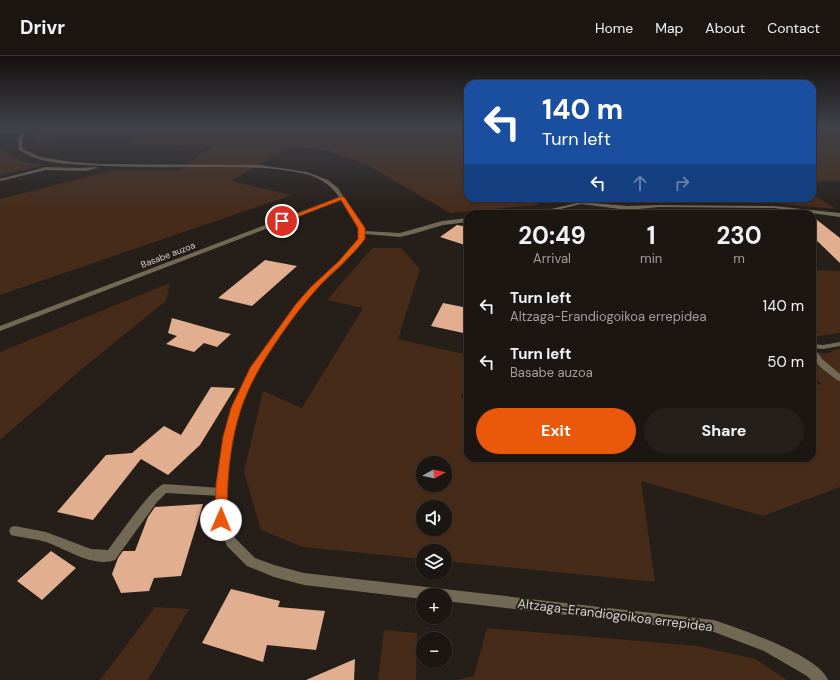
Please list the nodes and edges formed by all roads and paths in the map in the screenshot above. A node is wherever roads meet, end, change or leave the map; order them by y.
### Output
1 (35, 156) edge
2 (103, 165) junction
3 (0, 180) edge
4 (342, 198) junction
5 (550, 210) edge
6 (804, 210) edge
7 (816, 212) edge
8 (840, 215) edge
9 (464, 220) edge
10 (363, 232) junction
11 (0, 329) edge
12 (840, 344) edge
13 (816, 346) edge
14 (816, 356) edge
15 (840, 378) edge
16 (221, 492) junction
17 (15, 531) dead end
18 (416, 592) edge
19 (452, 596) edge
20 (821, 680) edge

1 - 2 street
2 - 3 street
2 - 4 street
4 - 10 street
4 - 11 street, Basabe auzoa
5 - 6 street
7 - 8 street
9 - 10 street
10 - 16 street, Altzaga-Erandiogoikoa errepidea
12 - 13 street
14 - 15 street
16 - 17 street
16 - 18 street, Altzaga-Erandiogoikoa errepidea
19 - 20 street, Altzaga-Erandiogoikoa errepidea

